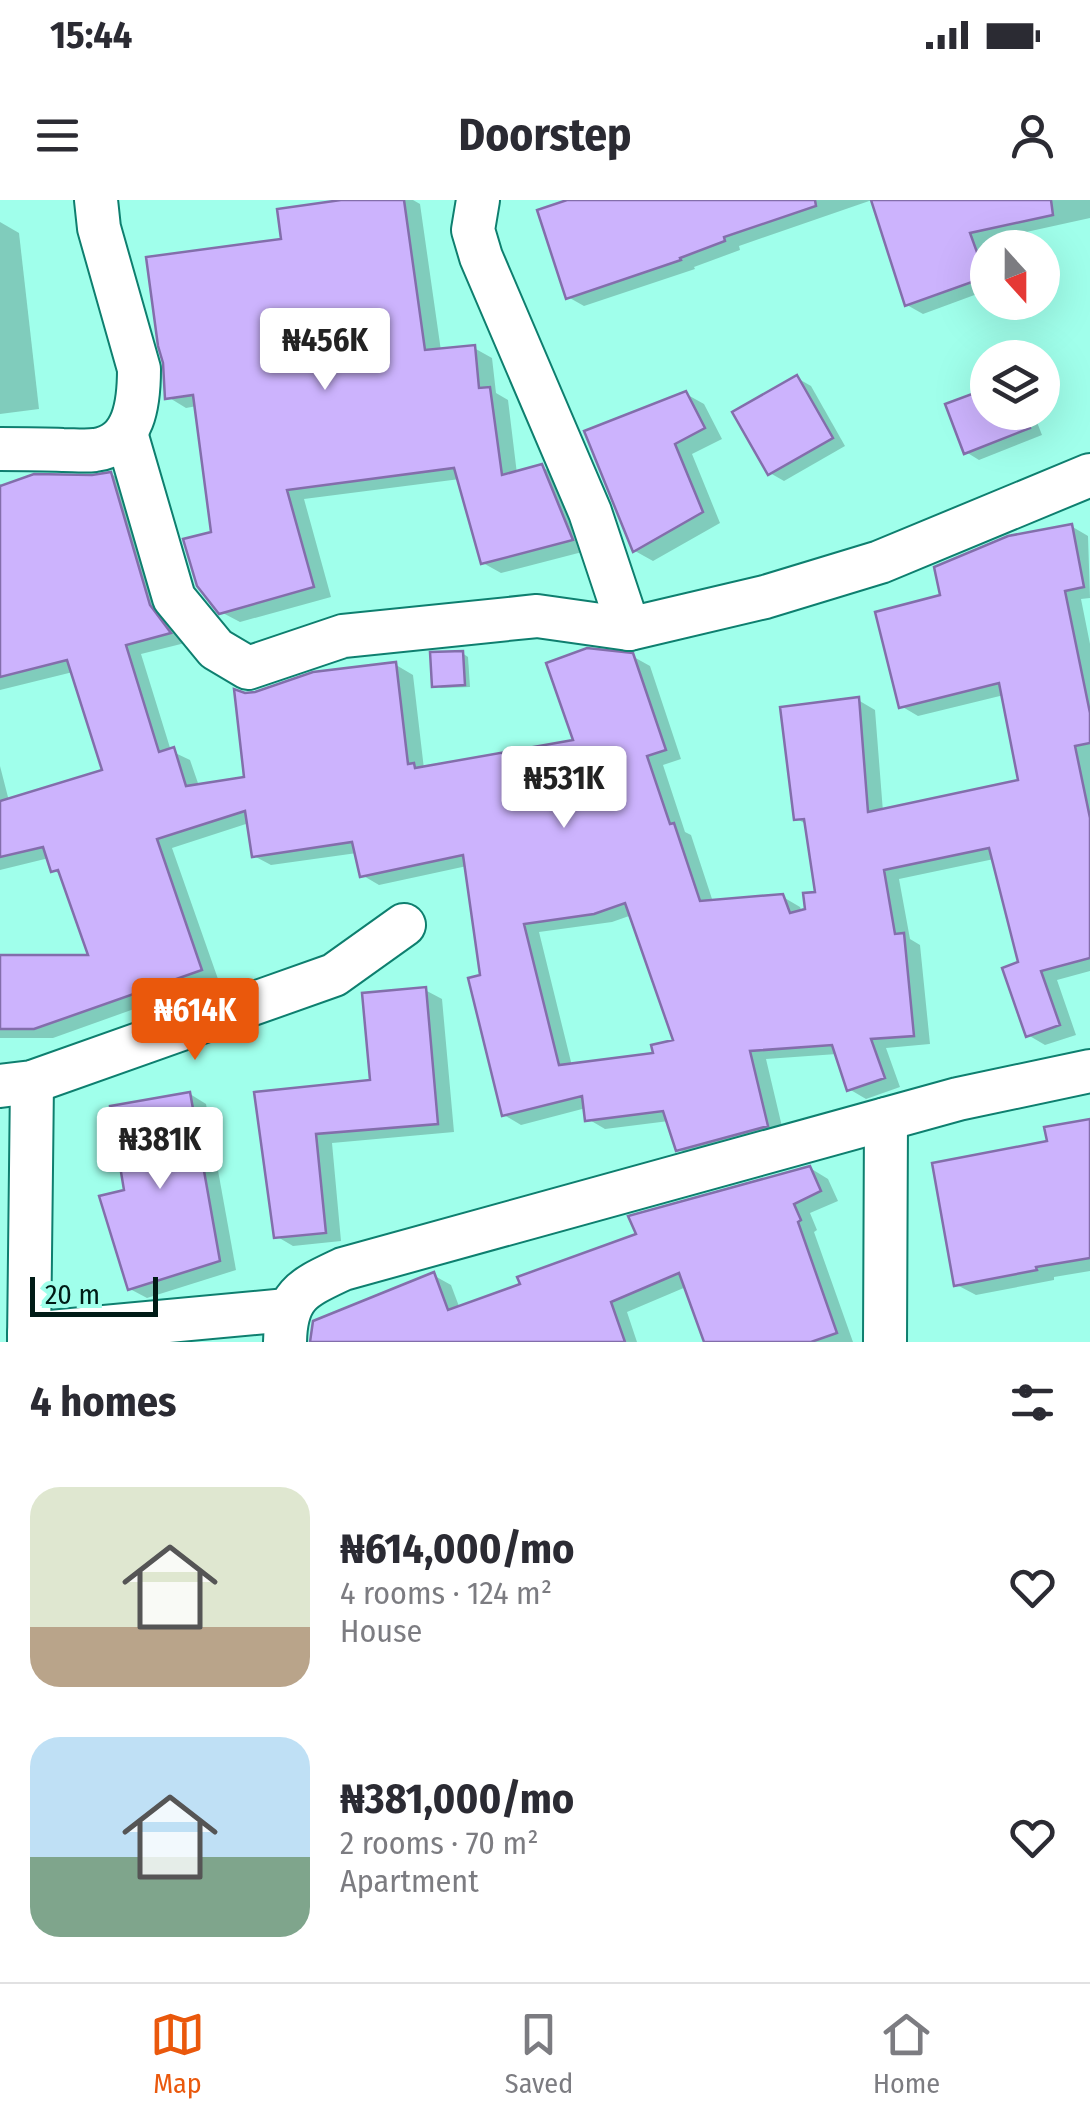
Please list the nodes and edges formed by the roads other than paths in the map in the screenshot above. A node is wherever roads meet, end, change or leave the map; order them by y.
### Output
1 (96, 200) edge
2 (474, 203) edge
3 (126, 433) junction
4 (0, 449) edge
5 (1090, 476) edge
6 (629, 629) junction
7 (404, 925) dead end
8 (1090, 1071) edge
9 (16, 1084) edge
10 (886, 1119) junction
11 (286, 1326) edge
12 (29, 1338) edge
13 (885, 1342) edge

1 - 3 street
2 - 6 street
3 - 4 street
3 - 6 street
5 - 6 street
7 - 9 street
8 - 10 street
9 - 12 street
10 - 11 street
10 - 13 street
11 - 12 street

